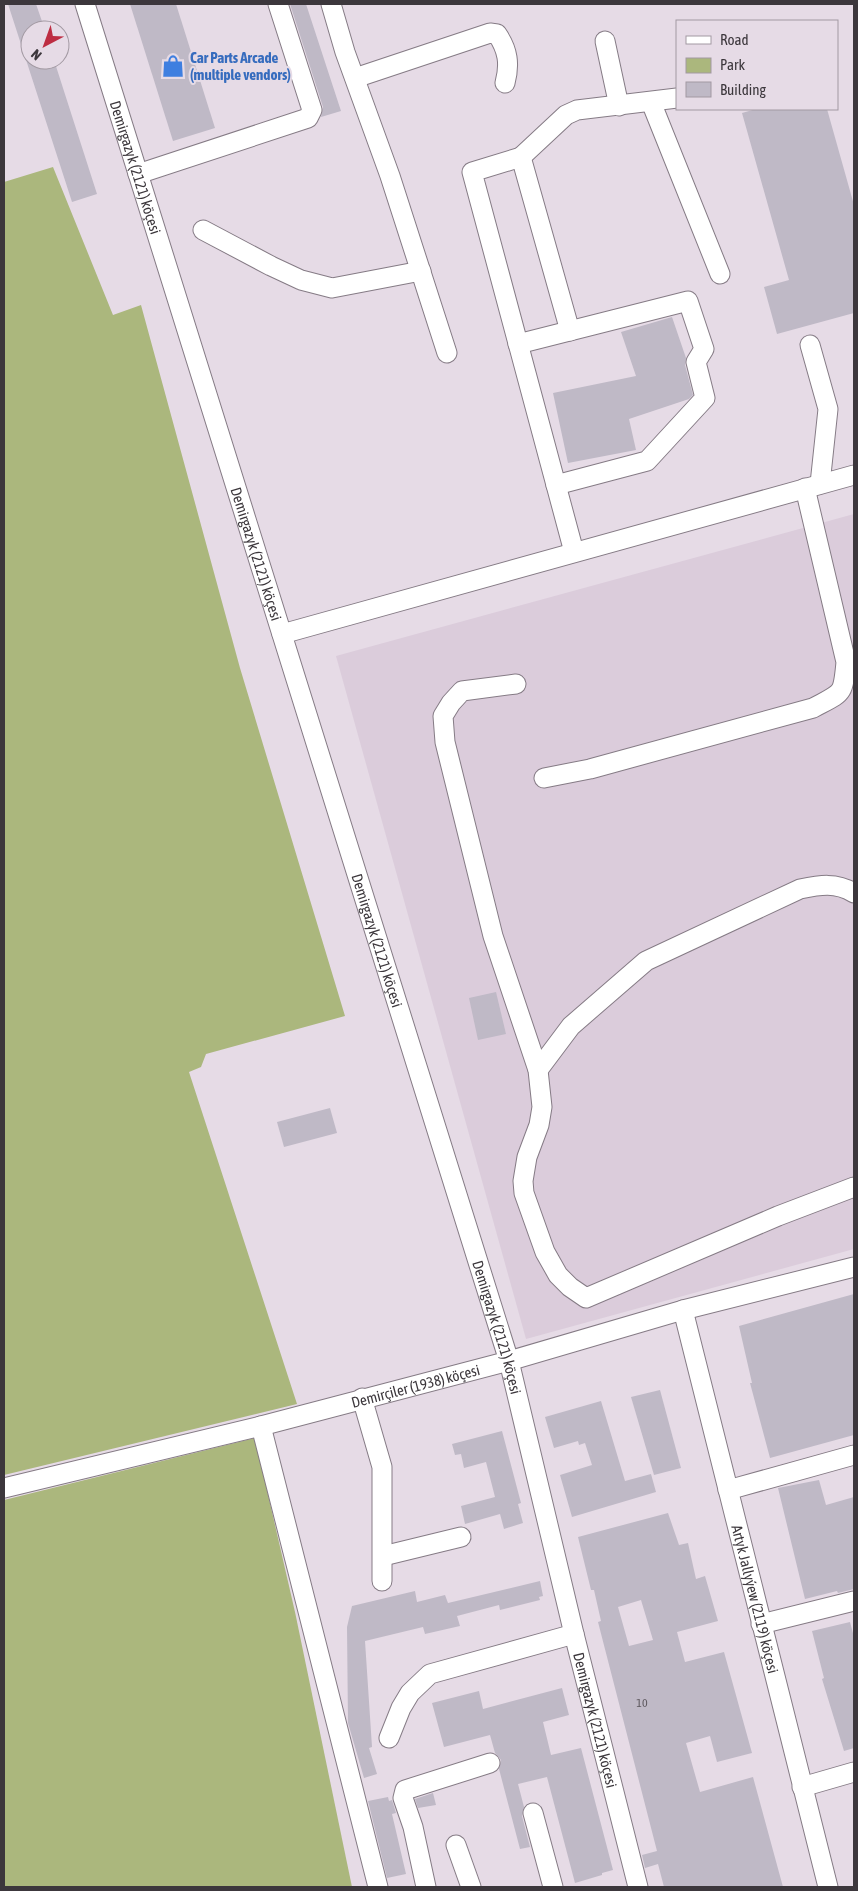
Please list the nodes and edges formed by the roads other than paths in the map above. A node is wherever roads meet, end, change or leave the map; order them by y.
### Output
1 (84, 4) edge
2 (278, 4) edge
3 (331, 4) edge
4 (605, 41) dead end
5 (355, 78) junction
6 (505, 83) dead end
7 (676, 98) edge
8 (651, 102) junction
9 (618, 106) junction
10 (522, 157) junction
11 (138, 174) junction
12 (204, 230) dead end
13 (421, 271) junction
14 (720, 274) dead end
15 (570, 331) junction
16 (518, 344) junction
17 (810, 345) dead end
18 (447, 353) dead end
19 (854, 474) edge
20 (556, 485) junction
21 (813, 486) junction
22 (574, 552) junction
23 (282, 634) junction
24 (516, 684) dead end
25 (544, 778) dead end
26 (854, 893) edge
27 (538, 1070) junction
28 (854, 1187) edge
29 (854, 1267) edge
30 (684, 1310) junction
31 (510, 1361) junction
32 (362, 1398) junction
33 (261, 1426) junction
34 (854, 1455) edge
35 (4, 1488) edge
36 (728, 1490) junction
37 (461, 1537) dead end
38 (383, 1556) junction
39 (382, 1581) dead end
40 (854, 1601) edge
41 (761, 1624) junction
42 (574, 1634) junction
43 (389, 1738) dead end
44 (490, 1763) dead end
45 (854, 1772) edge
46 (802, 1787) junction
47 (533, 1813) dead end
48 (456, 1845) dead end
49 (378, 1887) edge
50 (426, 1887) edge
51 (471, 1887) edge
52 (553, 1887) edge
53 (638, 1887) edge
54 (828, 1887) edge

1 - 11 street, Demirgazyk (2121) köçesi
2 - 11 street
3 - 5 street
4 - 9 street
5 - 6 street
5 - 13 street
7 - 8 street
8 - 9 street
8 - 14 street
9 - 10 street
10 - 15 street
10 - 16 street
11 - 23 street, Demirgazyk (2121) köçesi
12 - 13 street
13 - 18 street
15 - 16 street
15 - 20 street
16 - 20 street
17 - 21 street
19 - 21 street
20 - 22 street
21 - 22 street
21 - 25 street
22 - 23 street
23 - 31 street, Demirgazyk (2121) köçesi
24 - 27 street
26 - 27 street
27 - 28 street
29 - 30 street, Demirçiler (1938) köçesi
30 - 31 street, Demirçiler (1938) köçesi
30 - 36 street, Artyk Jallyýew (2119) köçesi
31 - 32 street, Demirçiler (1938) köçesi
31 - 42 street, Demirgazyk (2121) köçesi
32 - 33 street, Demirçiler (1938) köçesi
32 - 38 street
33 - 35 street, Demirçiler (1938) köçesi
33 - 49 street
34 - 36 street
36 - 41 street, Artyk Jallyýew (2119) köçesi
37 - 38 street
38 - 39 street
40 - 41 street
41 - 46 street, Artyk Jallyýew (2119) köçesi
42 - 43 street
42 - 53 street, Demirgazyk (2121) köçesi
44 - 50 street
45 - 46 street
46 - 54 street, Artyk Jallyýew (2119) köçesi
47 - 52 street
48 - 51 street

